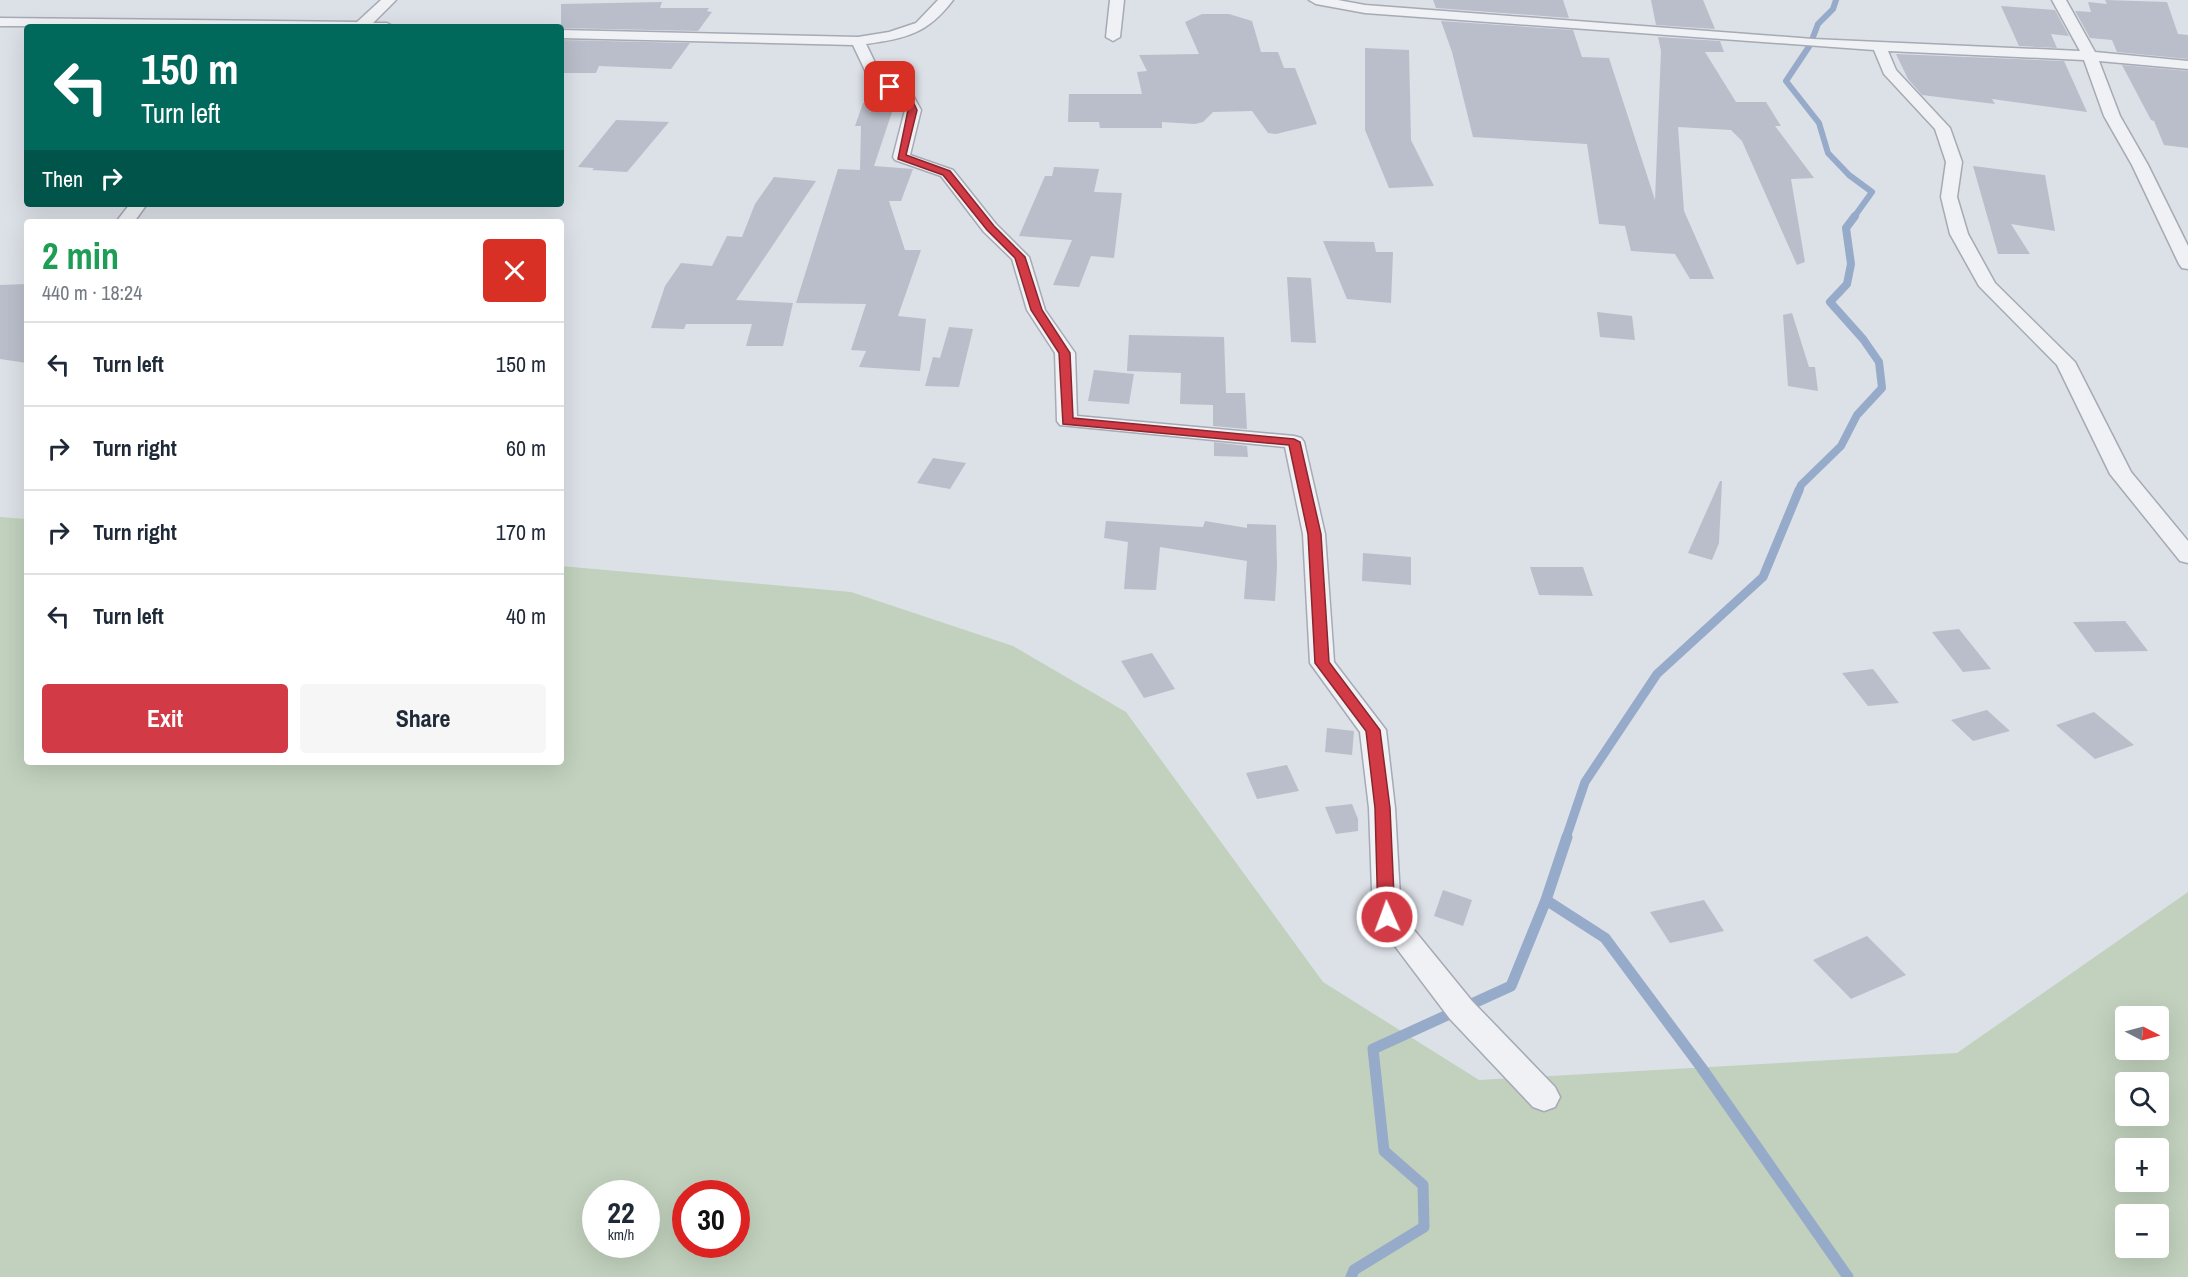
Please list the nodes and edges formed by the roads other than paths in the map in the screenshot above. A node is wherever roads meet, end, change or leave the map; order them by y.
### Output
1 (389, 0) edge
2 (946, 0) edge
3 (1117, 0) edge
4 (1316, 0) edge
5 (2059, 0) edge
6 (0, 22) edge
7 (180, 24) edge
8 (363, 24) edge
9 (564, 34) edge
10 (1113, 37) dead end
11 (858, 41) junction
12 (1879, 45) junction
13 (2090, 56) junction
14 (2188, 65) edge
15 (136, 207) edge
16 (126, 219) edge
17 (2188, 264) edge
18 (2188, 556) edge
19 (1544, 1097) dead end

1 - 8 street
2 - 11 street
3 - 10 street
4 - 12 street
5 - 13 street
6 - 7 street
9 - 11 street
11 - 19 street
12 - 13 street
12 - 18 street
13 - 14 street
13 - 17 street
15 - 16 street

